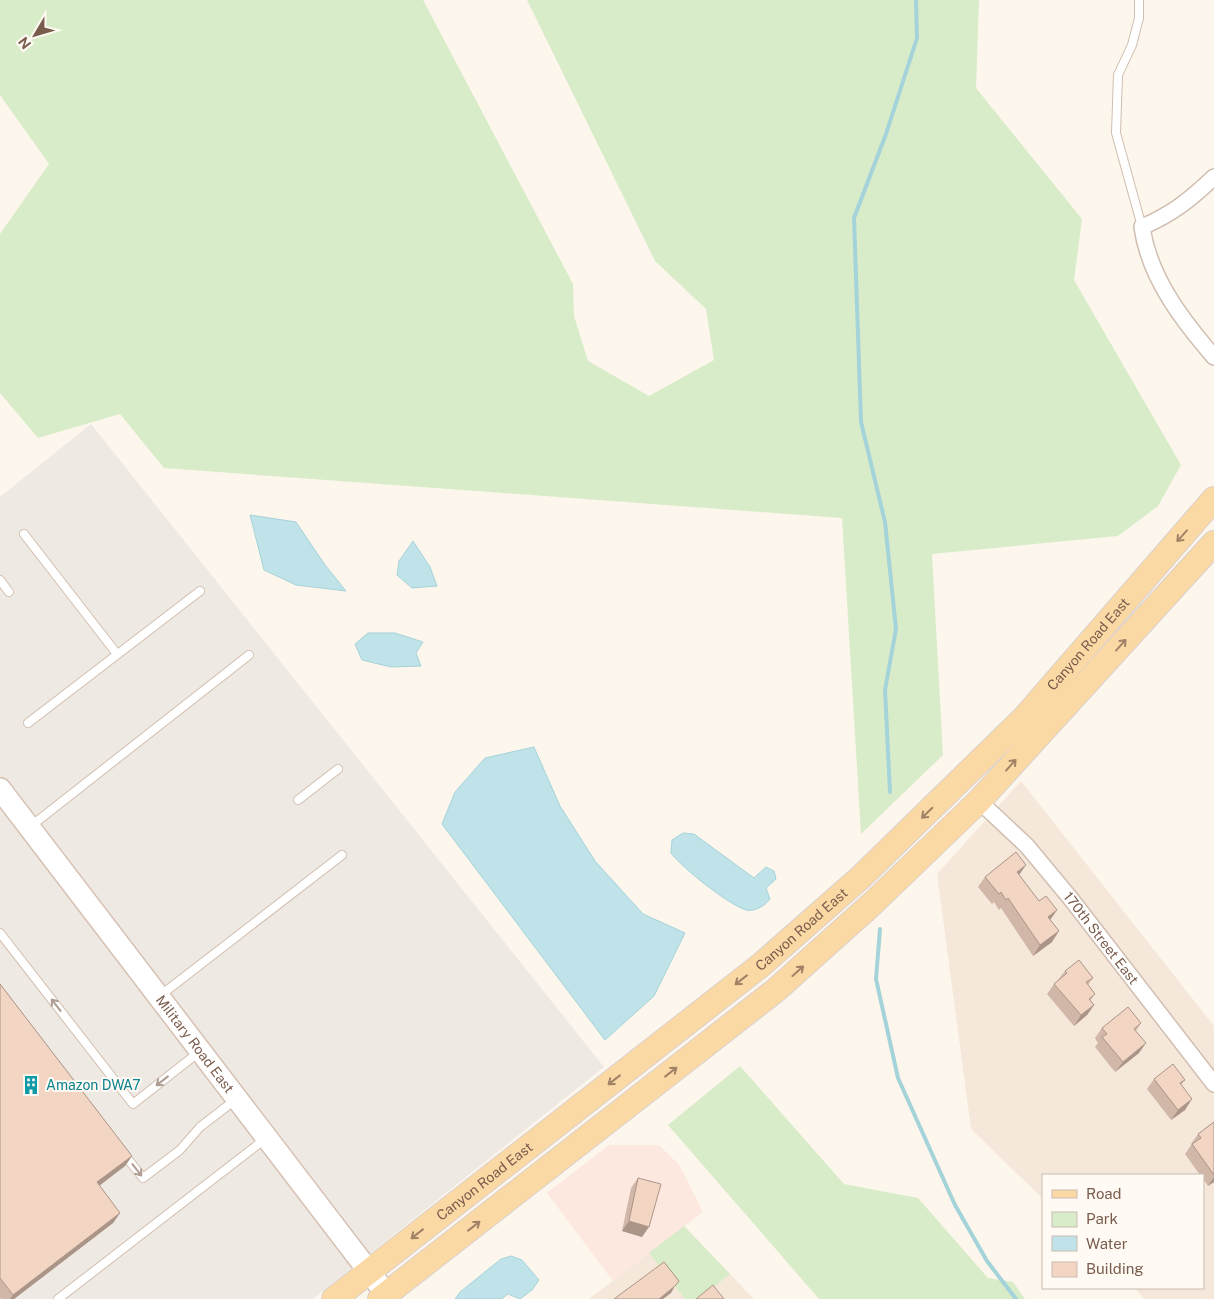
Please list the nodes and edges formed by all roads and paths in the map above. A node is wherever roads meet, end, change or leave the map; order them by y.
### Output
1 (1139, 0) edge
2 (1214, 177) edge
3 (1142, 227) junction
4 (1214, 358) edge
5 (1214, 499) edge
6 (24, 534) dead end
7 (1214, 543) edge
8 (0, 580) edge
9 (200, 591) dead end
10 (9, 592) dead end
11 (117, 654) junction
12 (249, 655) dead end
13 (1024, 718) junction
14 (28, 723) dead end
15 (338, 769) dead end
16 (0, 789) edge
17 (298, 800) dead end
18 (979, 801) junction
19 (30, 827) junction
20 (342, 855) dead end
21 (0, 933) edge
22 (159, 996) junction
23 (201, 1051) junction
24 (1214, 1084) edge
25 (237, 1098) junction
26 (267, 1138) junction
27 (119, 1148) edge
28 (370, 1271) junction
29 (386, 1297) edge
30 (58, 1299) edge
31 (334, 1299) edge

1 - 3 lane
2 - 3 street
3 - 4 street
5 -> 13 main road, Canyon Road East
6 - 11 lane
18 -> 7 main road, Canyon Road East
8 - 10 lane
9 - 11 lane
11 - 14 lane
12 - 19 lane
13 - 18 main road
13 -> 28 main road, Canyon Road East
15 - 17 lane
16 - 19 street, Military Road East
18 - 24 street, 170th Street East
29 -> 18 main road, Canyon Road East
19 - 22 street, Military Road East
20 - 22 lane
23 -> 21 lane
22 - 23 street, Military Road East
23 - 25 street, Military Road East
25 - 26 street, Military Road East
27 -> 25 lane
26 - 28 street, Military Road East
26 - 30 lane
28 - 29 street, Military Road East
28 - 31 main road, Canyon Road East

